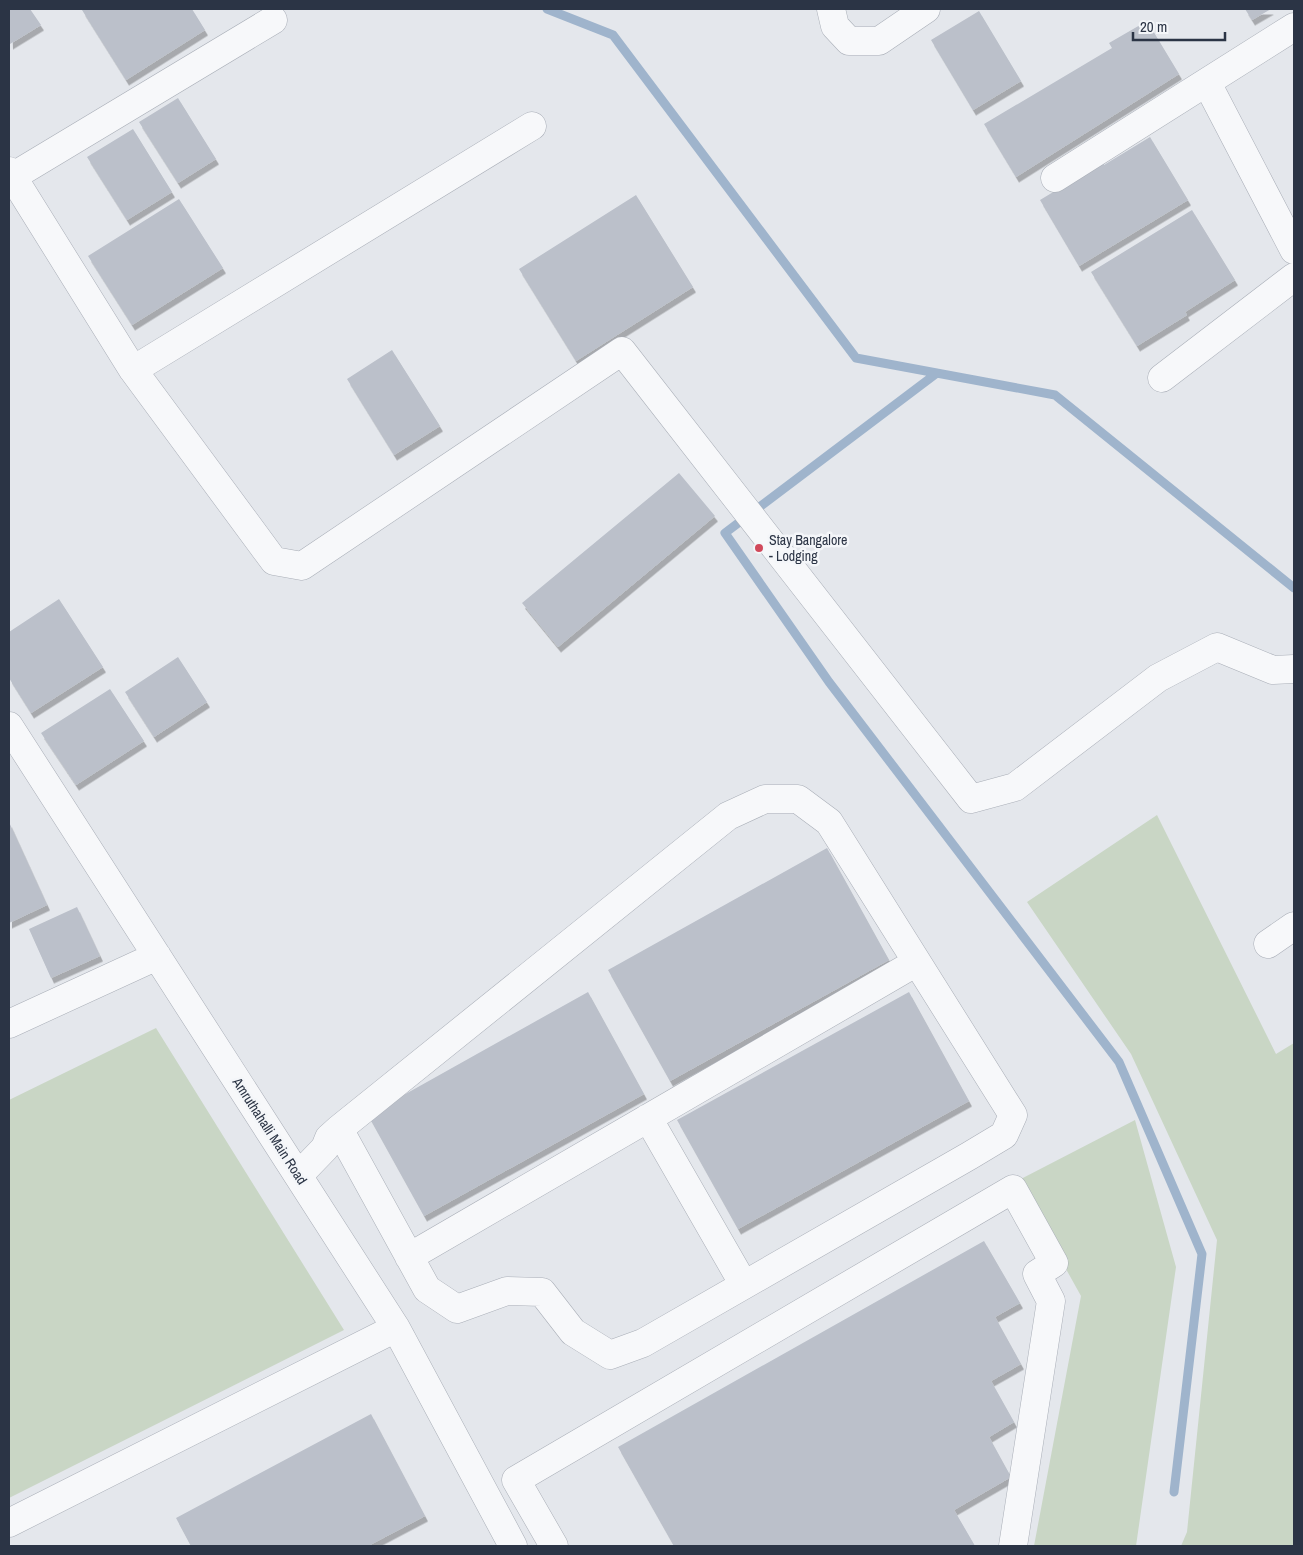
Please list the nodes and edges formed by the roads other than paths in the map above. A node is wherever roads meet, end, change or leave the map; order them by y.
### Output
1 (831, 9) edge
2 (926, 9) edge
3 (273, 20) dead end
4 (1294, 27) edge
5 (1207, 83) junction
6 (532, 126) dead end
7 (11, 174) edge
8 (1055, 178) dead end
9 (1294, 250) edge
10 (1294, 277) edge
11 (134, 370) junction
12 (1162, 378) dead end
13 (1294, 669) edge
14 (10, 729) edge
15 (1294, 926) edge
16 (1268, 944) dead end
17 (156, 956) junction
18 (917, 962) junction
19 (9, 1024) edge
20 (648, 1118) junction
21 (334, 1134) junction
22 (295, 1168) junction
23 (409, 1257) junction
24 (744, 1285) junction
25 (396, 1328) junction
26 (9, 1523) edge
27 (513, 1546) edge
28 (554, 1546) edge
29 (1013, 1546) edge

1 - 2 street
3 - 7 street
4 - 5 street
5 - 8 street
5 - 9 street
6 - 11 street
7 - 11 street
10 - 12 street
11 - 13 street
14 - 17 street, Amruthahalli Main Road
15 - 16 street
17 - 19 street
17 - 22 street, Amruthahalli Main Road
18 - 20 street
18 - 21 street
18 - 24 street
20 - 23 street
20 - 24 street
21 - 22 street
21 - 23 street
22 - 25 street, Amruthahalli Main Road
23 - 24 street
25 - 26 street
25 - 27 street, Amruthahalli Main Road
28 - 29 street

